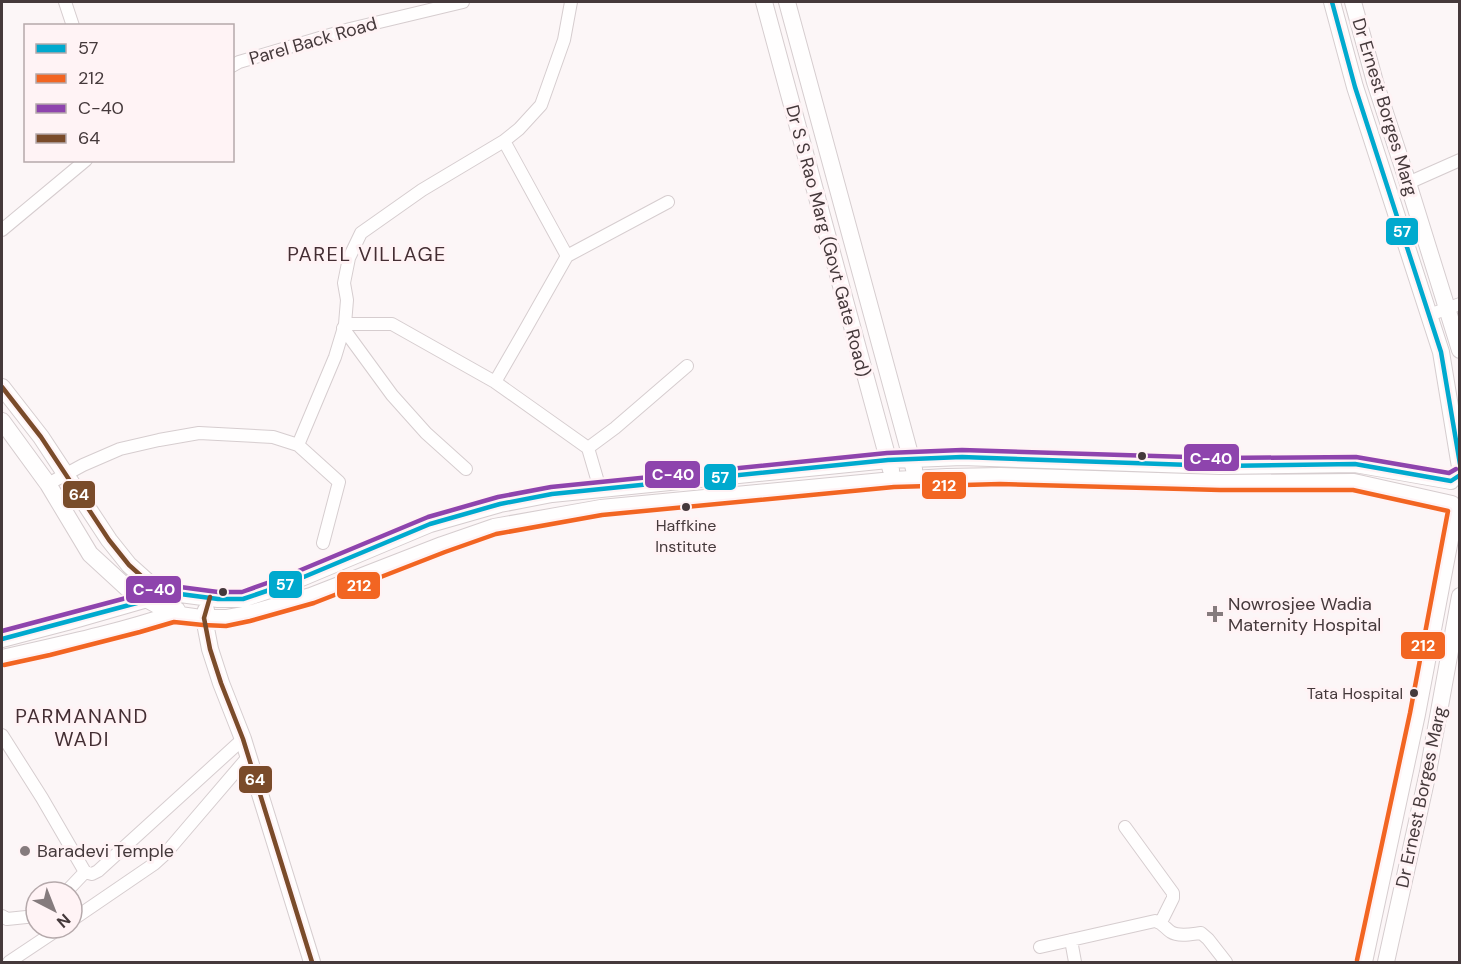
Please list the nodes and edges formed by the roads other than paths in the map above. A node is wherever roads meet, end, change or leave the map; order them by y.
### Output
1 (64, 2) edge
2 (464, 2) edge
3 (571, 2) edge
4 (764, 2) edge
5 (788, 2) edge
6 (1332, 2) edge
7 (1353, 2) edge
8 (72, 24) edge
9 (234, 65) edge
10 (1374, 82) junction
11 (1355, 87) junction
12 (504, 141) junction
13 (1460, 160) edge
14 (84, 162) edge
15 (1408, 183) junction
16 (668, 202) dead end
17 (1420, 224) junction
18 (2, 230) edge
19 (1401, 231) junction
20 (567, 256) junction
21 (1453, 307) edge
22 (1429, 315) junction
23 (344, 326) junction
24 (1460, 351) edge
25 (1441, 352) junction
26 (687, 366) dead end
27 (495, 382) junction
28 (2, 387) edge
29 (2, 421) edge
30 (298, 445) junction
31 (588, 448) junction
32 (912, 459) junction
33 (888, 460) junction
34 (1181, 464) junction
35 (1355, 464) junction
36 (466, 469) dead end
37 (66, 474) junction
38 (757, 474) junction
39 (1457, 474) edge
40 (917, 478) junction
41 (893, 480) junction
42 (1179, 481) junction
43 (1354, 482) junction
44 (48, 484) junction
45 (644, 485) junction
46 (600, 489) junction
47 (758, 492) junction
48 (646, 504) junction
49 (1456, 507) edge
50 (323, 543) dead end
51 (348, 559) junction
52 (356, 580) junction
53 (165, 592) junction
54 (202, 596) junction
55 (1460, 596) edge
56 (148, 600) junction
57 (173, 614) junction
58 (204, 618) junction
59 (2, 639) edge
60 (2, 658) edge
61 (2, 735) edge
62 (243, 739) junction
63 (248, 757) junction
64 (1395, 819) junction
65 (1417, 823) junction
66 (1125, 827) dead end
67 (85, 872) junction
68 (77, 880) edge
69 (84, 912) edge
70 (2, 916) edge
71 (24, 917) edge
72 (1161, 922) junction
73 (43, 940) edge
74 (1071, 940) junction
75 (1040, 946) dead end
76 (9, 963) edge
77 (312, 963) edge
78 (1075, 963) edge
79 (1226, 963) edge
80 (1365, 963) edge
81 (1386, 963) edge

1 - 8 street
2 - 9 street, Parel Back Road
3 - 12 street
4 - 33 main road, Dr S S Rao Marg (Govt Gate Road)
5 - 32 main road
6 - 11 main road, Dr Ernest Borges Marg
7 - 10 main road, Dr Ernest Borges Marg
10 - 11 street
10 - 15 main road, Dr Ernest Borges Marg
11 - 19 main road, Dr Ernest Borges Marg
12 - 20 street
12 - 23 street
13 - 15 street
14 - 18 street
15 - 17 main road, Dr Ernest Borges Marg
16 - 20 street
17 - 19 street
17 - 21 main road, Dr Ernest Borges Marg
19 - 22 main road, Dr Ernest Borges Marg
20 - 27 street
21 - 22 street
21 - 24 main road, Dr Ernest Borges Marg
22 - 25 main road, Dr Ernest Borges Marg
23 - 27 street
23 - 30 street
23 - 36 street
24 - 25 street
25 - 39 main road, Dr Ernest Borges Marg
26 - 31 street
27 - 31 street
28 - 37 main road
29 - 44 main road
30 - 37 street
30 - 50 street
31 - 46 street
32 - 33 main road
32 - 34 main road
32 - 40 main road
33 - 38 main road
33 - 41 main road, Dr S S Rao Marg (Govt Gate Road)
34 - 35 main road
34 - 42 main road
35 - 39 main road
35 - 43 main road
37 - 44 street
37 - 53 main road
38 - 45 main road
38 - 47 main road
39 - 49 main road, Dr Ernest Borges Marg
40 - 41 main road
40 - 42 main road
41 - 47 main road
42 - 43 main road
43 - 49 main road
44 - 56 main road
45 - 46 main road
45 - 48 main road
46 - 51 main road
47 - 48 main road
48 - 52 main road
49 - 64 main road, Dr Ernest Borges Marg
51 - 52 main road
51 - 54 main road
52 - 58 main road
53 - 54 main road
53 - 56 main road
54 - 57 main road
54 - 58 main road
55 - 65 main road, Dr Ernest Borges Marg
56 - 57 main road
56 - 59 main road
57 - 58 main road
57 - 60 main road
58 - 62 main road
61 - 67 street
62 - 63 main road
62 - 67 street
63 - 69 street
63 - 77 main road
64 - 65 main road
64 - 80 main road, Dr Ernest Borges Marg
65 - 81 main road, Dr Ernest Borges Marg
66 - 72 street
67 - 68 street
70 - 71 street
72 - 74 street
72 - 79 street
73 - 76 street
74 - 75 street
74 - 78 street

